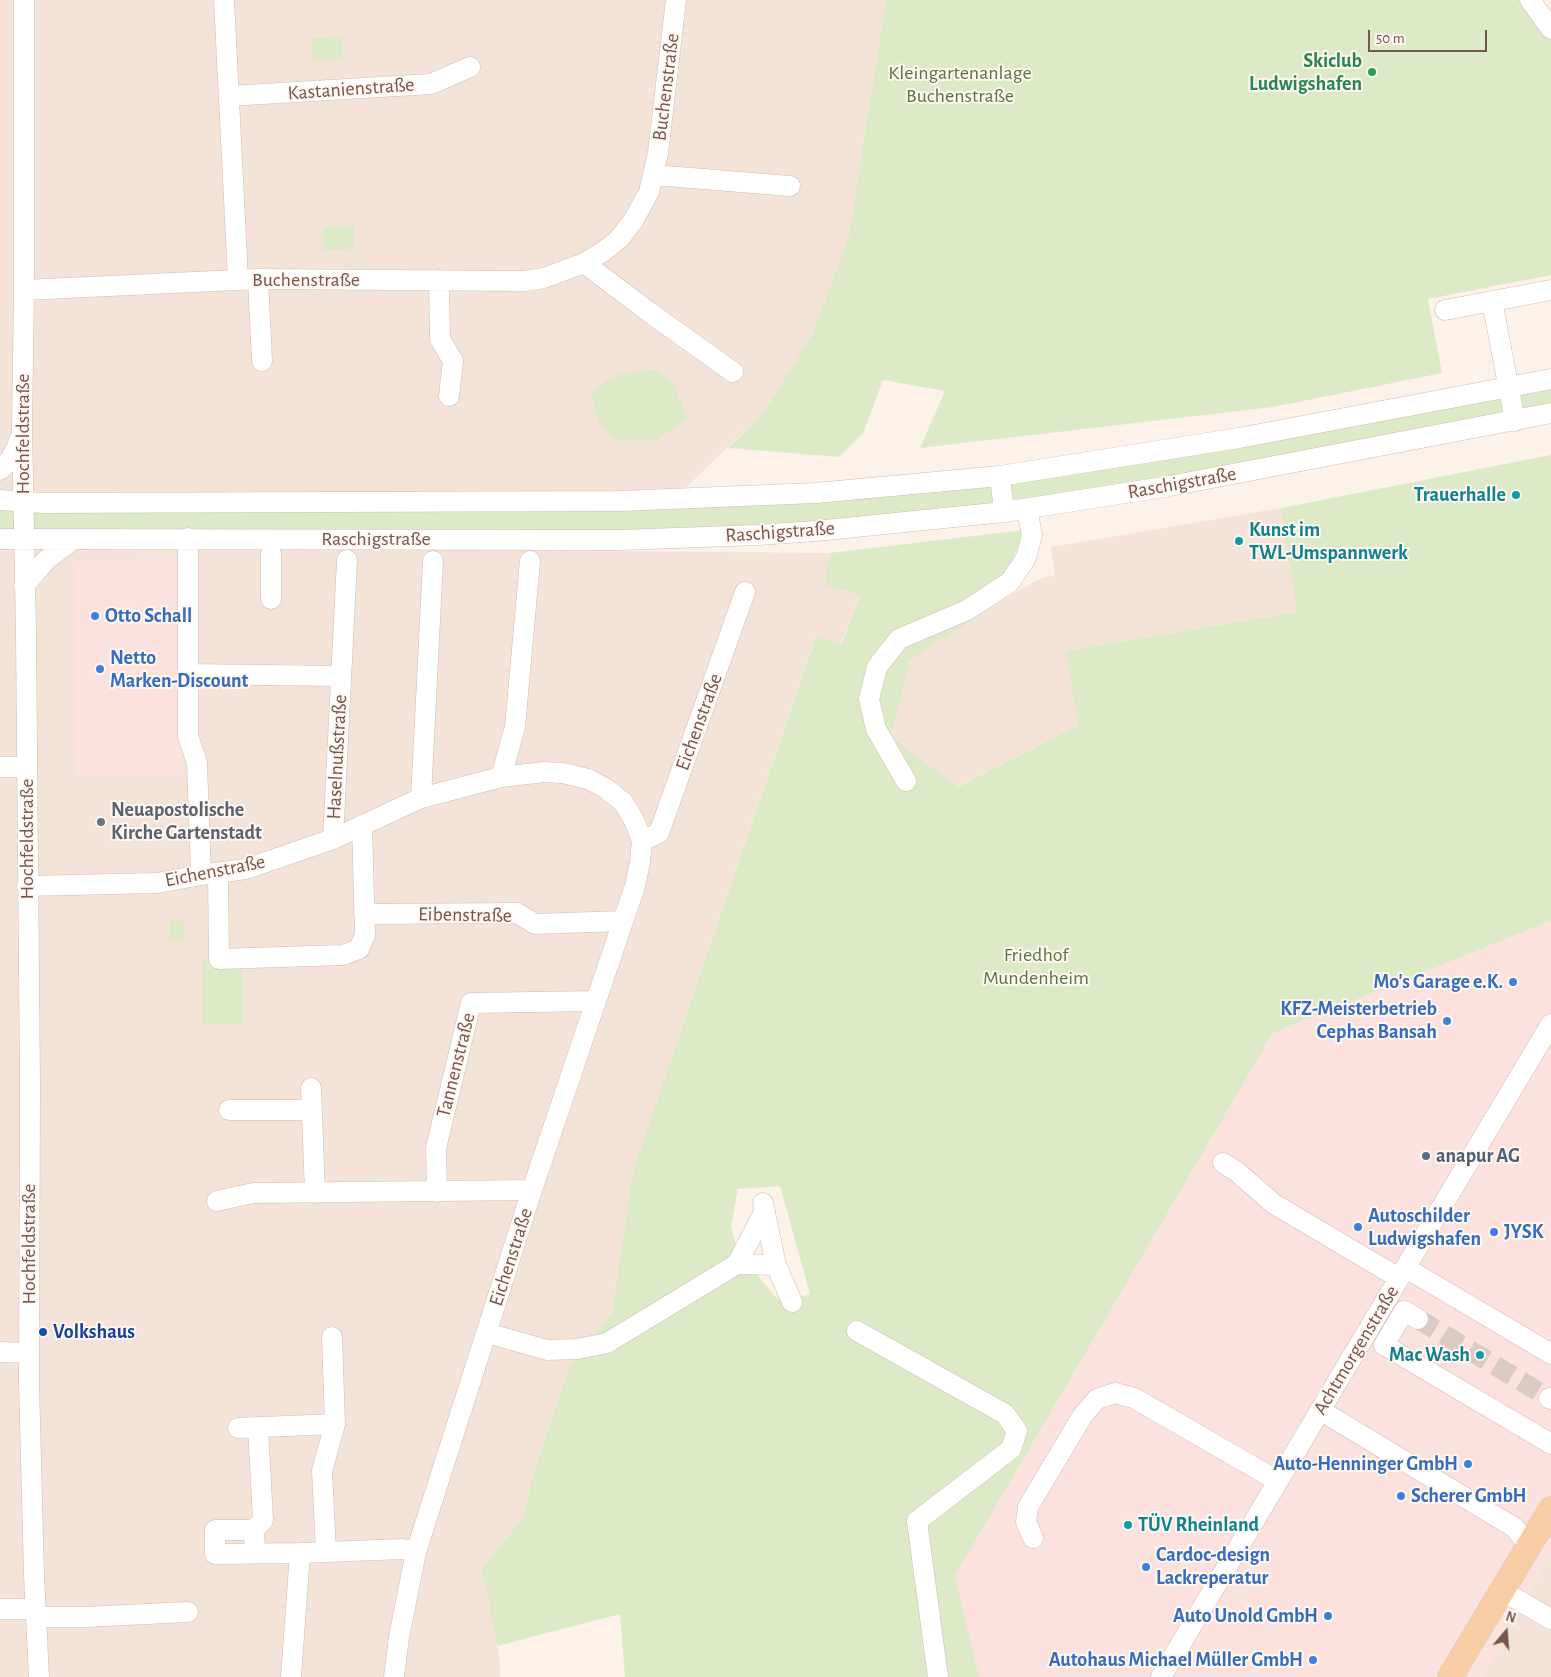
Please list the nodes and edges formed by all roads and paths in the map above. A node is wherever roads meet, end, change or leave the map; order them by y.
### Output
1 (24, 0) edge
2 (224, 0) edge
3 (676, 0) edge
4 (1530, 0) edge
5 (1551, 29) edge
6 (470, 67) dead end
7 (229, 96) junction
8 (654, 175) junction
9 (790, 186) dead end
10 (584, 263) junction
11 (248, 279) junction
12 (439, 280) junction
13 (24, 290) junction
14 (1551, 290) edge
15 (1492, 301) junction
16 (1445, 310) dead end
17 (262, 361) dead end
18 (733, 372) dead end
19 (1551, 379) edge
20 (1508, 387) junction
21 (449, 396) dead end
22 (1551, 414) edge
23 (1514, 421) junction
24 (22, 428) junction
25 (0, 470) edge
26 (1000, 476) junction
27 (0, 500) edge
28 (23, 503) junction
29 (1027, 509) junction
30 (1004, 512) junction
31 (188, 538) junction
32 (0, 539) edge
33 (24, 539) junction
34 (74, 539) junction
35 (271, 554) dead end
36 (346, 560) dead end
37 (433, 561) dead end
38 (530, 561) dead end
39 (24, 586) junction
40 (745, 592) dead end
41 (271, 599) dead end
42 (188, 674) junction
43 (340, 676) junction
44 (0, 767) edge
45 (27, 767) junction
46 (501, 777) junction
47 (906, 781) dead end
48 (421, 798) junction
49 (362, 826) junction
50 (333, 839) junction
51 (642, 841) junction
52 (209, 874) junction
53 (27, 886) junction
54 (364, 914) junction
55 (623, 921) junction
56 (596, 1001) junction
57 (1551, 1024) edge
58 (311, 1088) dead end
59 (229, 1110) dead end
60 (312, 1110) junction
61 (1223, 1163) dead end
62 (532, 1190) junction
63 (437, 1192) junction
64 (315, 1193) junction
65 (217, 1202) dead end
66 (737, 1264) junction
67 (776, 1265) junction
68 (1402, 1273) junction
69 (792, 1302) dead end
70 (1418, 1319) tunnel mouth
71 (857, 1331) dead end
72 (486, 1333) junction
73 (332, 1337) dead end
74 (0, 1352) edge
75 (29, 1353) junction
76 (1551, 1354) edge
77 (1320, 1410) junction
78 (335, 1424) junction
79 (238, 1428) dead end
80 (258, 1428) junction
81 (1551, 1444) edge
82 (1278, 1481) junction
83 (1550, 1514) edge
84 (254, 1530) junction
85 (1034, 1538) dead end
86 (1529, 1546) junction
87 (326, 1551) junction
88 (416, 1552) junction
89 (300, 1553) junction
90 (255, 1554) junction
91 (1502, 1591) junction
92 (0, 1610) edge
93 (188, 1612) dead end
94 (36, 1613) junction
95 (1551, 1619) edge
96 (39, 1677) edge
97 (291, 1677) edge
98 (394, 1677) edge
99 (938, 1677) edge
100 (1161, 1677) edge
101 (1450, 1677) edge

1 - 13 street, Hochfeldstraße
2 - 7 street
3 - 8 street, Buchenstraße
4 - 5 street
6 - 7 street, Kastanienstraße
7 - 11 street
8 - 9 street
8 - 10 street, Buchenstraße
10 - 12 street, Buchenstraße
10 - 18 street
11 - 12 street, Buchenstraße
11 - 13 street, Buchenstraße
11 - 17 street
12 - 21 street
13 - 24 street, Hochfeldstraße
14 - 15 street
15 - 16 street
15 - 20 street
19 - 20 street, Raschigstraße
20 - 23 street
20 - 26 street, Raschigstraße
22 - 23 street, Raschigstraße
23 - 29 street, Raschigstraße
24 - 25 street
24 - 28 street, Hochfeldstraße
26 - 28 street, Raschigstraße
26 - 30 street
27 - 28 street, Raschigstraße
28 - 33 street, Hochfeldstraße
29 - 30 street, Raschigstraße
29 - 47 street
30 - 31 street, Raschigstraße
31 - 34 street, Raschigstraße
31 - 42 street
32 - 33 street, Raschigstraße
33 - 34 street, Raschigstraße
33 - 39 street, Hochfeldstraße
34 - 39 street
35 - 41 street
36 - 43 street, Haselnußstraße
37 - 48 street
38 - 46 street
39 - 45 street, Hochfeldstraße
40 - 51 street, Eichenstraße
42 - 43 street, Haselnußstraße
42 - 52 street
43 - 50 street, Haselnußstraße
44 - 45 street
45 - 53 street, Hochfeldstraße
46 - 48 street, Eichenstraße
46 - 51 street, Eichenstraße
48 - 49 street, Eichenstraße
49 - 50 street, Eichenstraße
49 - 54 street
50 - 52 street, Eichenstraße
51 - 55 street, Eichenstraße
52 - 53 street, Eichenstraße
52 - 54 street
53 - 75 street, Hochfeldstraße
54 - 55 street, Eibenstraße
55 - 56 street, Eichenstraße
56 - 62 street, Eichenstraße
56 - 63 street, Tannenstraße
57 - 68 street, Achtmorgenstraße
58 - 60 street
59 - 60 street
60 - 64 street
61 - 68 street
62 - 63 street
62 - 72 street, Eichenstraße
63 - 64 street
64 - 65 street
66 - 67 street
66 - 67 street
66 - 72 street
67 - 69 street
68 - 76 street
68 - 77 street, Achtmorgenstraße
70 - 81 street
71 - 99 street
72 - 88 street, Eichenstraße
73 - 78 street
74 - 75 street
75 - 94 street, Hochfeldstraße
77 - 82 street, Achtmorgenstraße
77 - 86 street
78 - 80 street
78 - 87 street
79 - 80 street
80 - 84 street
82 - 85 street
82 - 100 street, Achtmorgenstraße
83 - 86 main road
84 - 90 street
84 - 90 street
86 - 91 main road
87 - 88 street
87 - 89 street
88 - 98 street, Eichenstraße
89 - 90 street
89 - 97 street
91 - 95 street
91 - 101 main road
92 - 94 street
93 - 94 street
94 - 96 street, Hochfeldstraße

